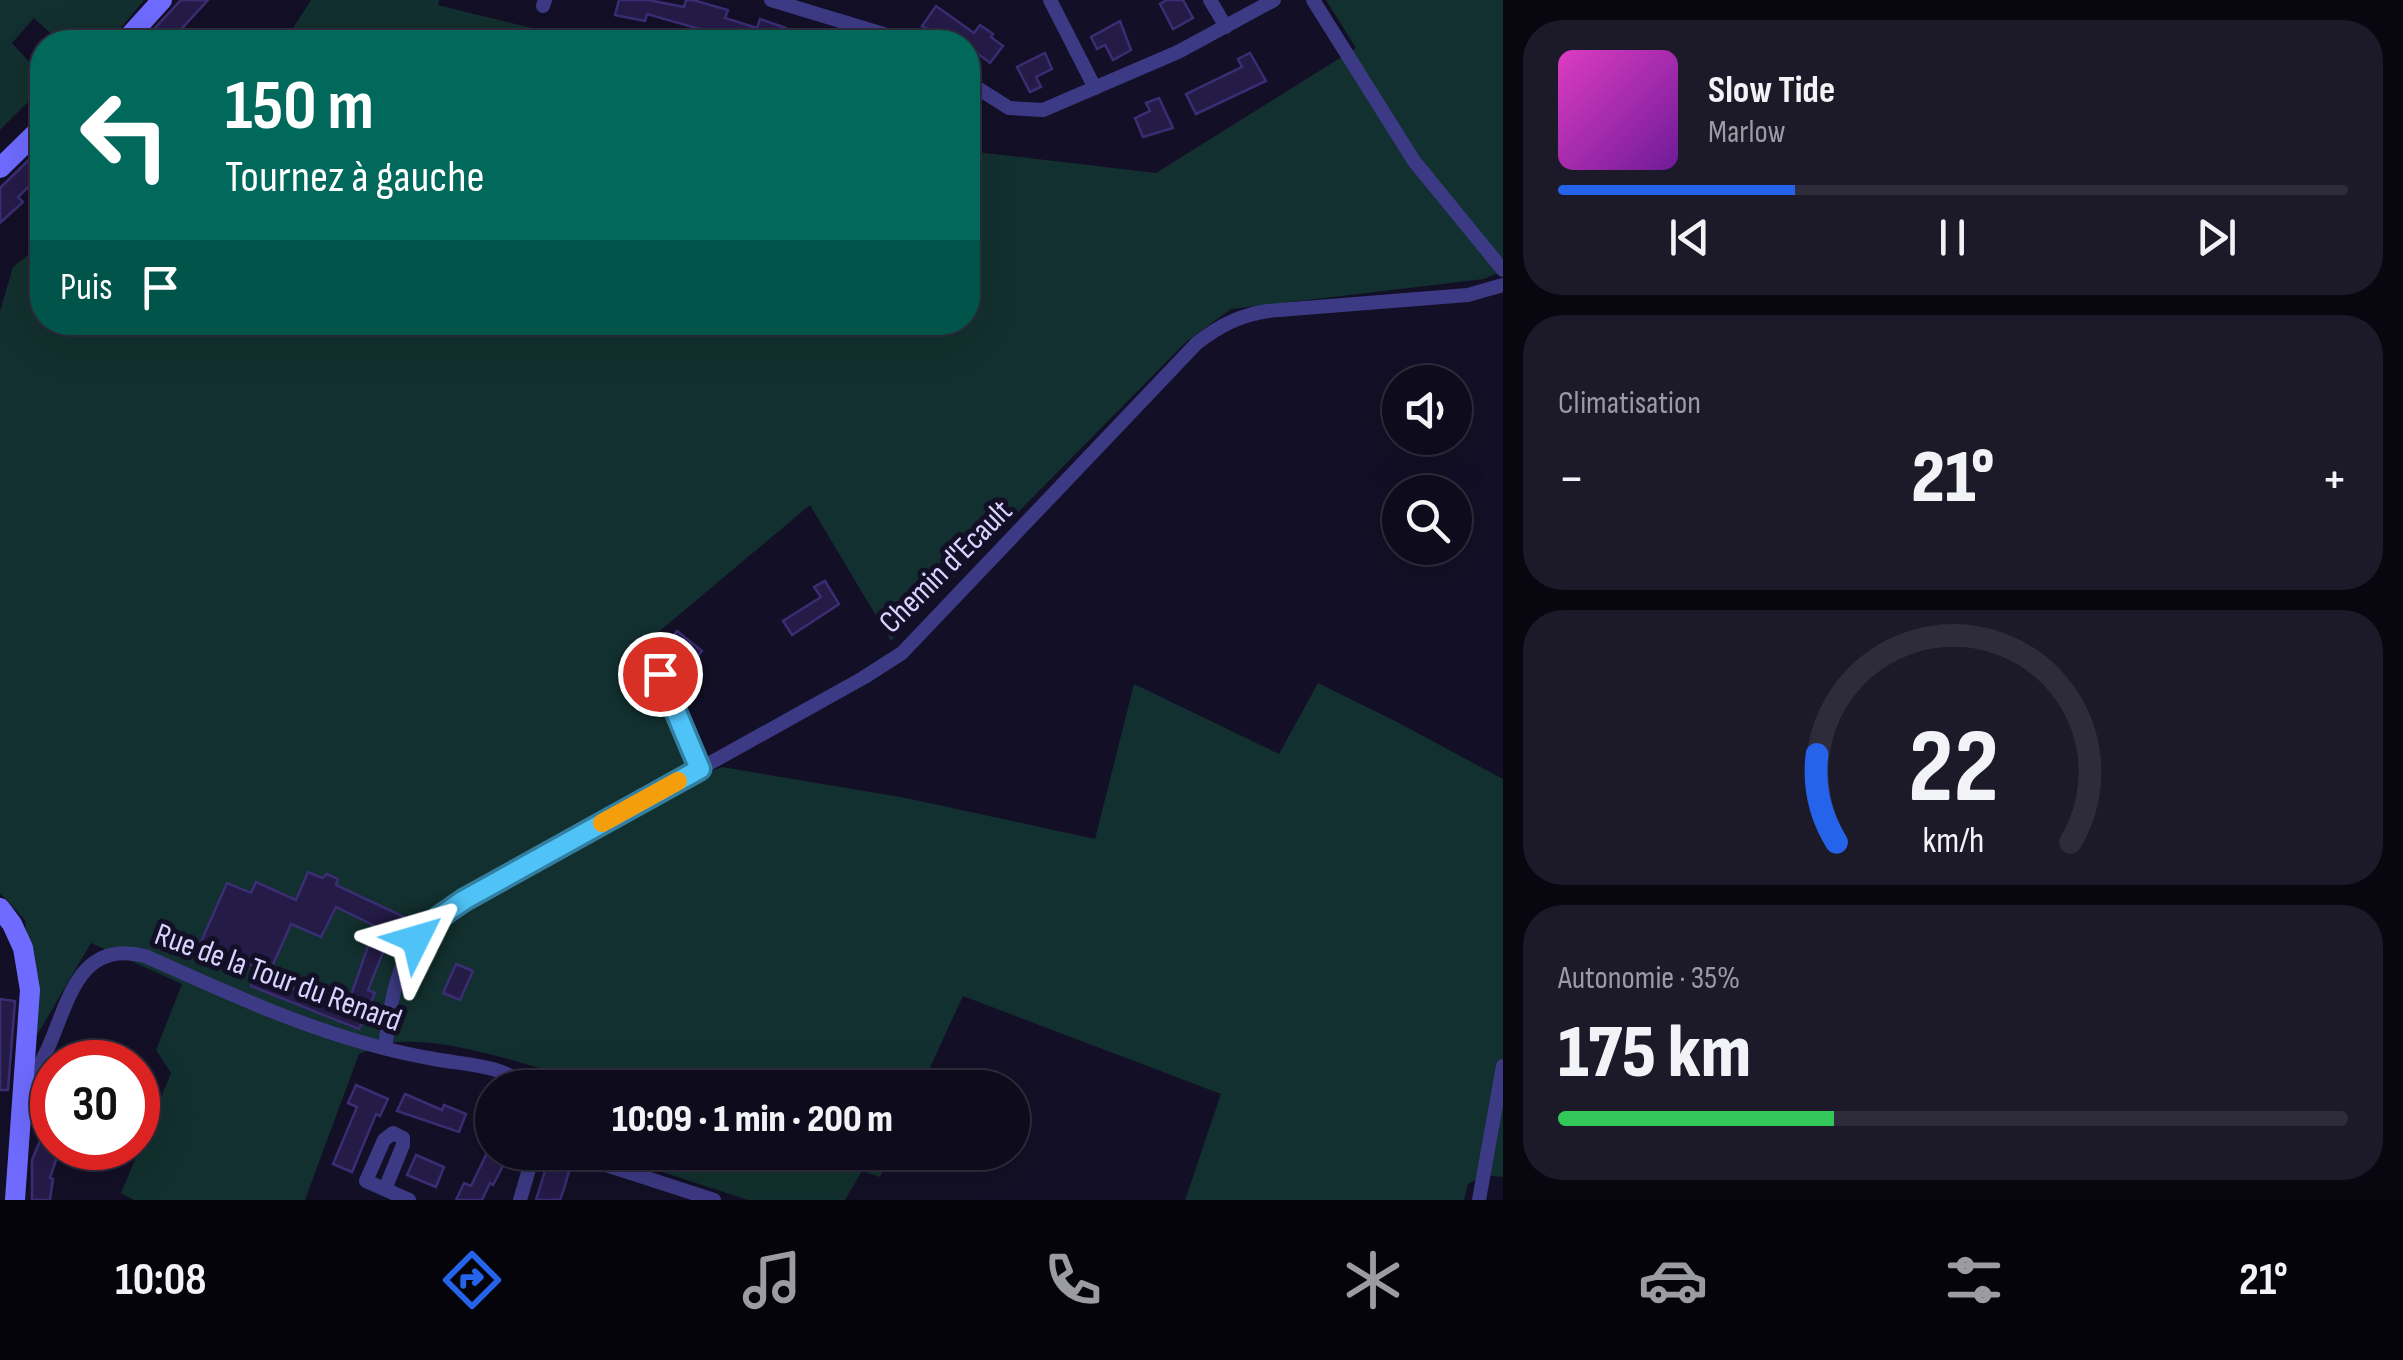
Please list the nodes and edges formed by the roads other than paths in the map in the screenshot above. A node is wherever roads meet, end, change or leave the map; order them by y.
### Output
1 (771, 0) edge
2 (1050, 0) edge
3 (1210, 0) edge
4 (1274, 0) edge
5 (1313, 0) edge
6 (156, 4) edge
7 (1226, 27) junction
8 (134, 30) edge
9 (870, 30) edge
10 (1095, 88) junction
11 (980, 90) edge
12 (30, 139) edge
13 (0, 168) edge
14 (1503, 270) edge
15 (1503, 286) edge
16 (660, 674) dead end
17 (700, 769) junction
18 (0, 908) edge
19 (384, 1048) junction
20 (1503, 1066) edge
21 (496, 1070) edge
22 (24, 1092) junction
23 (529, 1170) edge
24 (620, 1170) edge
25 (384, 1190) dead end
26 (707, 1199) edge
27 (15, 1200) edge
28 (409, 1200) edge
29 (520, 1200) edge
30 (1479, 1200) edge

1 - 9 street
2 - 10 street
3 - 7 street
4 - 7 street
5 - 14 street
6 - 8 street
7 - 10 street
10 - 11 street
12 - 13 street
15 - 17 street, Chemin d'Ecault
16 - 17 lane
17 - 19 street, Chemin d'Ecault
18 - 22 street
19 - 21 street, Rue de la Tour du Renard
19 - 22 street, Rue de la Tour du Renard
20 - 30 street
22 - 27 street
23 - 29 street
24 - 26 street
25 - 28 street

